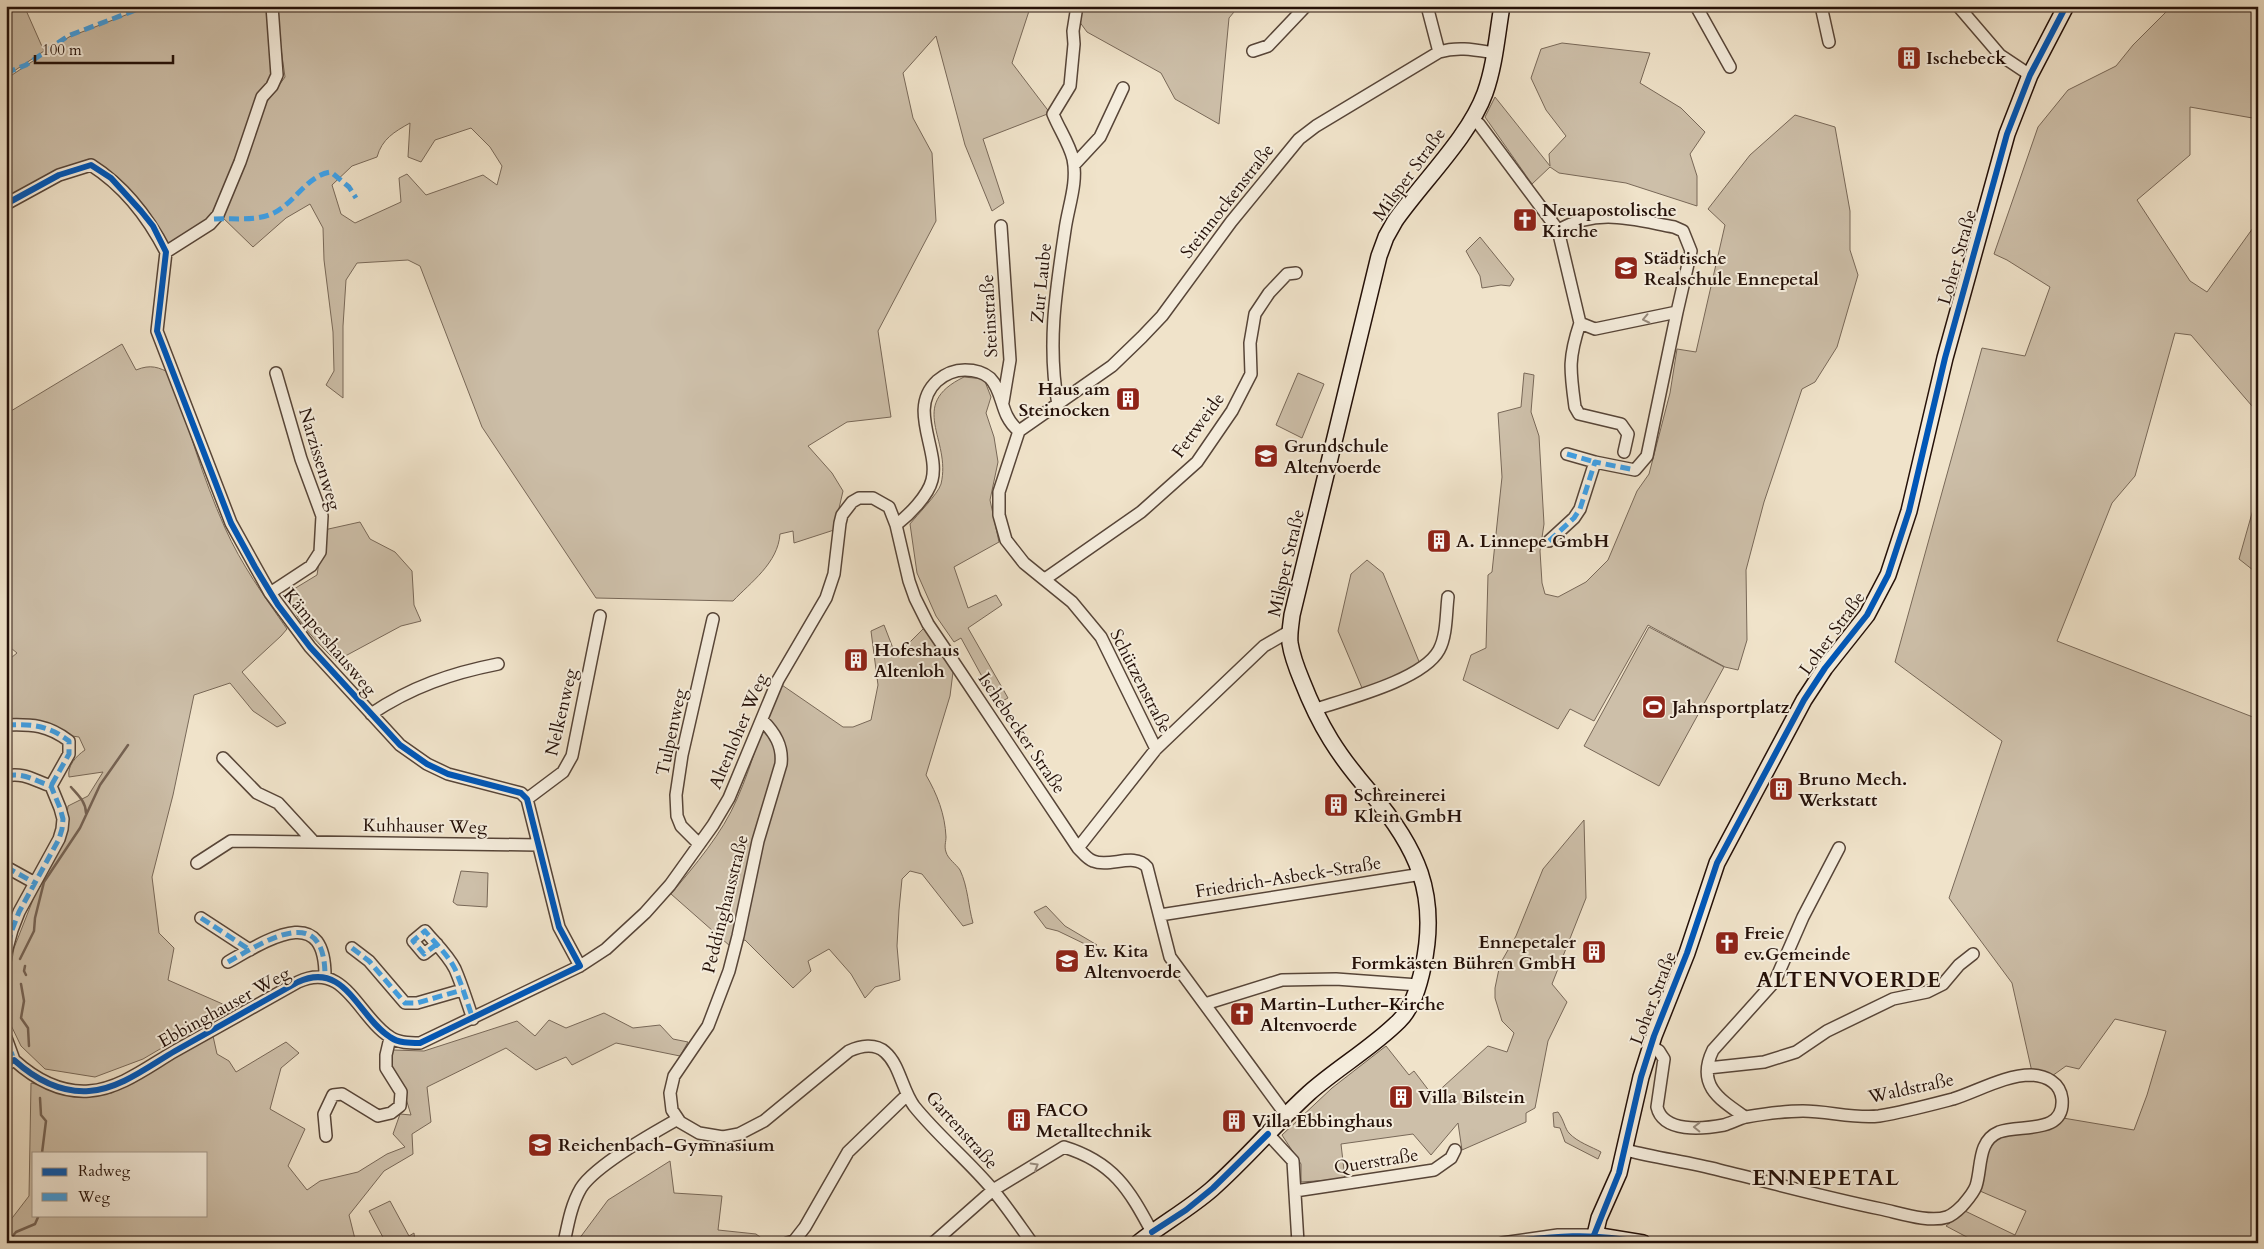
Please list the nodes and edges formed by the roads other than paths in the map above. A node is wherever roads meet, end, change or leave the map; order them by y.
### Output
1 (272, 6) edge
2 (1077, 6) edge
3 (1306, 6) edge
4 (1427, 6) edge
5 (1502, 6) edge
6 (1696, 6) edge
7 (1821, 6) edge
8 (1958, 6) edge
9 (2066, 6) edge
10 (1828, 42) dead end
11 (1253, 51) dead end
12 (1439, 52) junction
13 (1495, 53) junction
14 (1730, 67) dead end
15 (2030, 75) junction
16 (1123, 88) dead end
17 (1472, 120) junction
18 (1074, 166) junction
19 (6, 204) edge
20 (1001, 226) dead end
21 (1558, 230) junction
22 (166, 252) junction
23 (1296, 274) dead end
24 (1677, 312) junction
25 (1580, 323) junction
26 (276, 372) dead end
27 (1002, 404) junction
28 (1058, 405) junction
29 (1019, 431) junction
30 (1624, 452) dead end
31 (1567, 454) dead end
32 (1595, 462) junction
33 (852, 502) joint
34 (896, 525) junction
35 (1549, 541) dead end
36 (1045, 580) junction
37 (270, 593) junction
38 (1448, 597) dead end
39 (600, 616) dead end
40 (713, 619) dead end
41 (1290, 632) junction
42 (498, 664) dead end
43 (1314, 710) junction
44 (371, 714) junction
45 (762, 720) junction
46 (6, 725) edge
47 (1156, 749) junction
48 (223, 758) dead end
49 (6, 776) edge
50 (51, 786) junction
51 (527, 799) junction
52 (312, 840) junction
53 (699, 844) junction
54 (538, 845) junction
55 (1078, 848) junction
56 (1839, 848) dead end
57 (197, 863) dead end
58 (6, 867) edge
59 (1422, 874) junction
60 (35, 883) junction
61 (1160, 915) junction
62 (201, 918) dead end
63 (9, 930) edge
64 (437, 944) dead end
65 (352, 948) dead end
66 (250, 950) junction
67 (6, 952) edge
68 (1973, 954) dead end
69 (228, 962) dead end
70 (580, 966) junction
71 (325, 978) junction
72 (1418, 985) junction
73 (462, 990) junction
74 (1205, 1004) junction
75 (473, 1019) junction
76 (6, 1038) edge
77 (390, 1038) junction
78 (1651, 1046) junction
79 (10, 1062) edge
80 (1708, 1068) junction
81 (907, 1095) junction
82 (1286, 1115) junction
83 (1745, 1117) junction
84 (678, 1119) junction
85 (1268, 1134) junction
86 (326, 1136) dead end
87 (1455, 1150) dead end
88 (1626, 1150) junction
89 (993, 1190) junction
90 (1295, 1191) junction
91 (1152, 1232) junction
92 (1594, 1239) edge
93 (564, 1243) edge
94 (787, 1243) edge
95 (933, 1243) edge
96 (1032, 1243) edge
97 (1138, 1243) edge
98 (1298, 1243) edge
99 (1502, 1243) edge
100 (1643, 1243) edge

1 - 22 street
2 - 18 street, Zur Laube
3 - 11 street
4 - 12 street
5 - 13 street, Milsper Straße
6 - 14 street
7 - 10 street
8 - 15 street
9 - 15 street, Loher Straße
12 - 13 street, Steinnockenstraße
12 - 28 street, Steinnockenstraße
13 - 17 street, Milsper Straße
15 - 78 street, Loher Straße
16 - 18 street
17 - 21 street
17 - 41 street, Milsper Straße
18 - 28 street, Zur Laube
19 - 22 street
20 - 27 street, Steinstraße
21 - 24 street
21 - 25 street
22 - 37 street, Kämpershausweg
23 - 36 street, Fettweide
24 -> 25 street
24 - 32 street
25 - 30 street
26 - 37 street, Narzissenweg
27 - 29 street
27 - 34 street
28 - 29 street, Steinnockenstraße
29 - 36 street, Schützenstraße
31 - 32 street
32 - 35 street
33 - 34 street, Ischebecker Straße
33 - 45 street, Altenloher Weg
34 - 55 street, Ischebecker Straße
36 - 47 street, Schützenstraße
37 - 44 street, Kämpershausweg
38 - 43 street
39 - 51 street, Nelkenweg
40 - 53 street, Tulpenweg
41 - 43 street, Milsper Straße
41 - 47 street
42 - 44 street
43 - 59 street, Milsper Straße
44 - 51 street, Kämpershausweg
45 - 53 street, Altenloher Weg
45 - 84 street, Peddinghausstraße
46 - 50 street
47 - 55 street
48 - 52 street
49 - 50 street
50 - 60 street
51 - 54 street
52 - 54 street, Kuhhauser Weg
52 - 57 street, Kuhhauser Weg
53 - 70 street, Altenloher Weg
54 - 70 street
55 - 61 street
56 - 80 street
58 - 60 street
59 - 61 street, Friedrich-Asbeck-Straße
59 - 72 street, Milsper Straße
60 - 63 street
61 - 74 street
62 - 66 street
63 - 67 street
64 - 73 street
65 - 73 street
66 - 69 street
66 - 71 street
68 - 80 street
70 - 75 street
71 - 77 street
71 - 79 street, Ebbinghauser Weg
72 - 74 street
72 - 82 street, Milsper Straße
73 - 75 street
74 - 82 street
75 - 77 street
76 - 79 street
77 - 86 street
83 -> 78 street, Waldstraße
78 - 88 street, Loher Straße
80 - 83 street
81 - 84 street, Gartenstraße
81 - 89 street, Gartenstraße
81 - 94 street
82 - 85 street, Milsper Straße
83 - 88 street, Waldstraße
84 - 93 street
85 - 90 street
85 - 91 street, Milsper Straße
87 - 90 street, Querstraße
88 - 92 street, Loher Straße
89 -> 91 street
89 - 95 street
89 - 96 street, Gartenstraße
90 - 98 street
91 - 97 street, Milsper Straße
92 - 99 street
92 - 100 street

